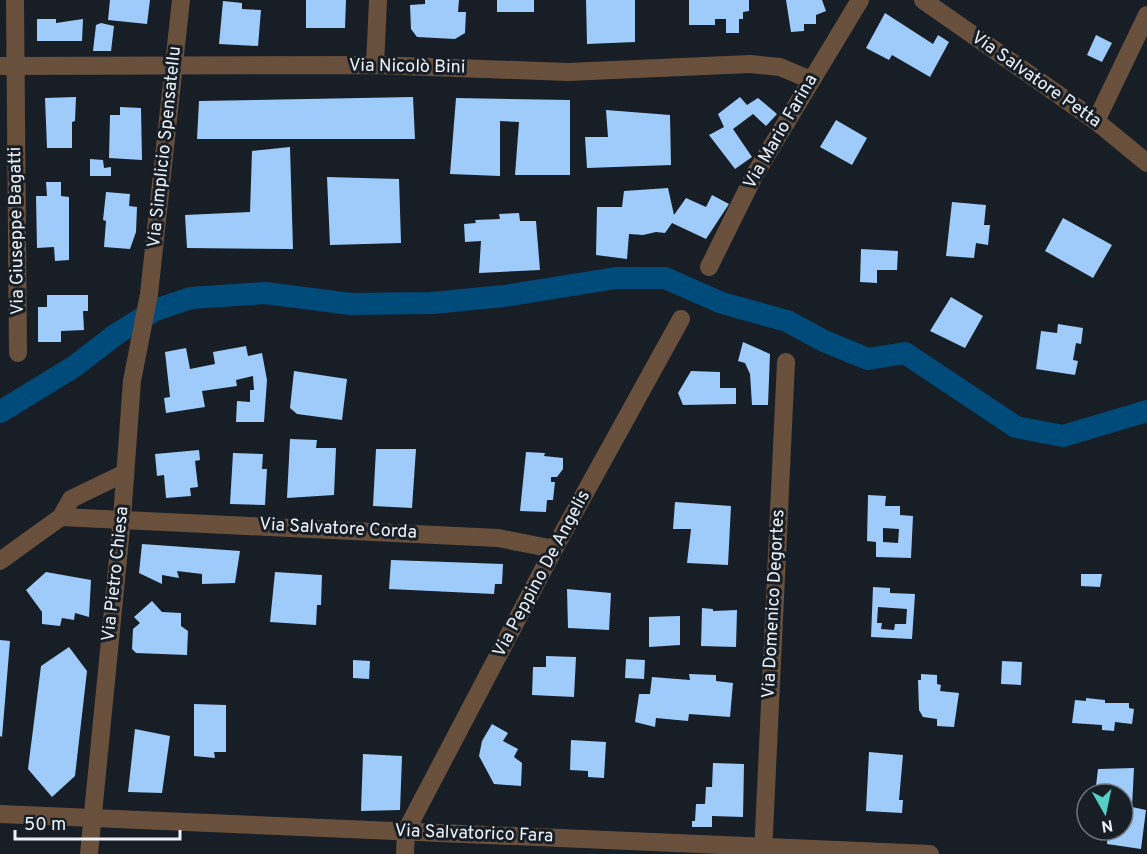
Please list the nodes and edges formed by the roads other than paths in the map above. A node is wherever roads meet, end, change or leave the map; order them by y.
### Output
1 (15, 0) edge
2 (181, 0) edge
3 (378, 0) edge
4 (860, 0) edge
5 (923, 0) edge
6 (1147, 15) edge
7 (375, 64) junction
8 (7, 66) edge
9 (175, 67) junction
10 (811, 80) junction
11 (1096, 121) junction
12 (1147, 164) edge
13 (709, 267) dead end
14 (149, 294) joint
15 (681, 319) dead end
16 (18, 353) dead end
17 (786, 362) dead end
18 (125, 472) junction
19 (61, 517) junction
20 (122, 518) junction
21 (554, 549) junction
22 (0, 561) edge
23 (0, 814) edge
24 (91, 816) junction
25 (406, 831) junction
26 (763, 850) edge
27 (89, 854) edge
28 (405, 854) edge
29 (930, 854) edge

1 - 8 street, Via Giuseppe Bagatti
2 - 9 street, Via Simplicio Spensatellu
3 - 7 street
4 - 10 street, Via Mario Farina
5 - 11 street, Via Salvatore Petta
6 - 11 street
7 - 9 street, Via Nicolò Bini
7 - 10 street, Via Nicolò Bini
8 - 9 street, Via Nicolò Bini
8 - 16 street, Via Giuseppe Bagatti
9 - 14 street, Via Simplicio Spensatellu
10 - 13 street, Via Mario Farina
11 - 12 street, Via Salvatore Petta
14 - 18 street, Via Pietro Chiesa
15 - 21 street, Via Peppino De Angelis
17 - 26 street, Via Domenico Degortes
18 - 19 street
18 - 20 street, Via Pietro Chiesa
19 - 20 street, Via Salvatore Corda
19 - 22 street
20 - 21 street, Via Salvatore Corda
20 - 24 street, Via Pietro Chiesa
21 - 25 street, Via Peppino De Angelis
23 - 24 street, Via Salvatorico Fara
24 - 25 street, Via Salvatorico Fara
24 - 27 street, Via Pietro Chiesa
25 - 26 street, Via Salvatorico Fara
25 - 28 street
26 - 29 street, Via Salvatorico Fara

